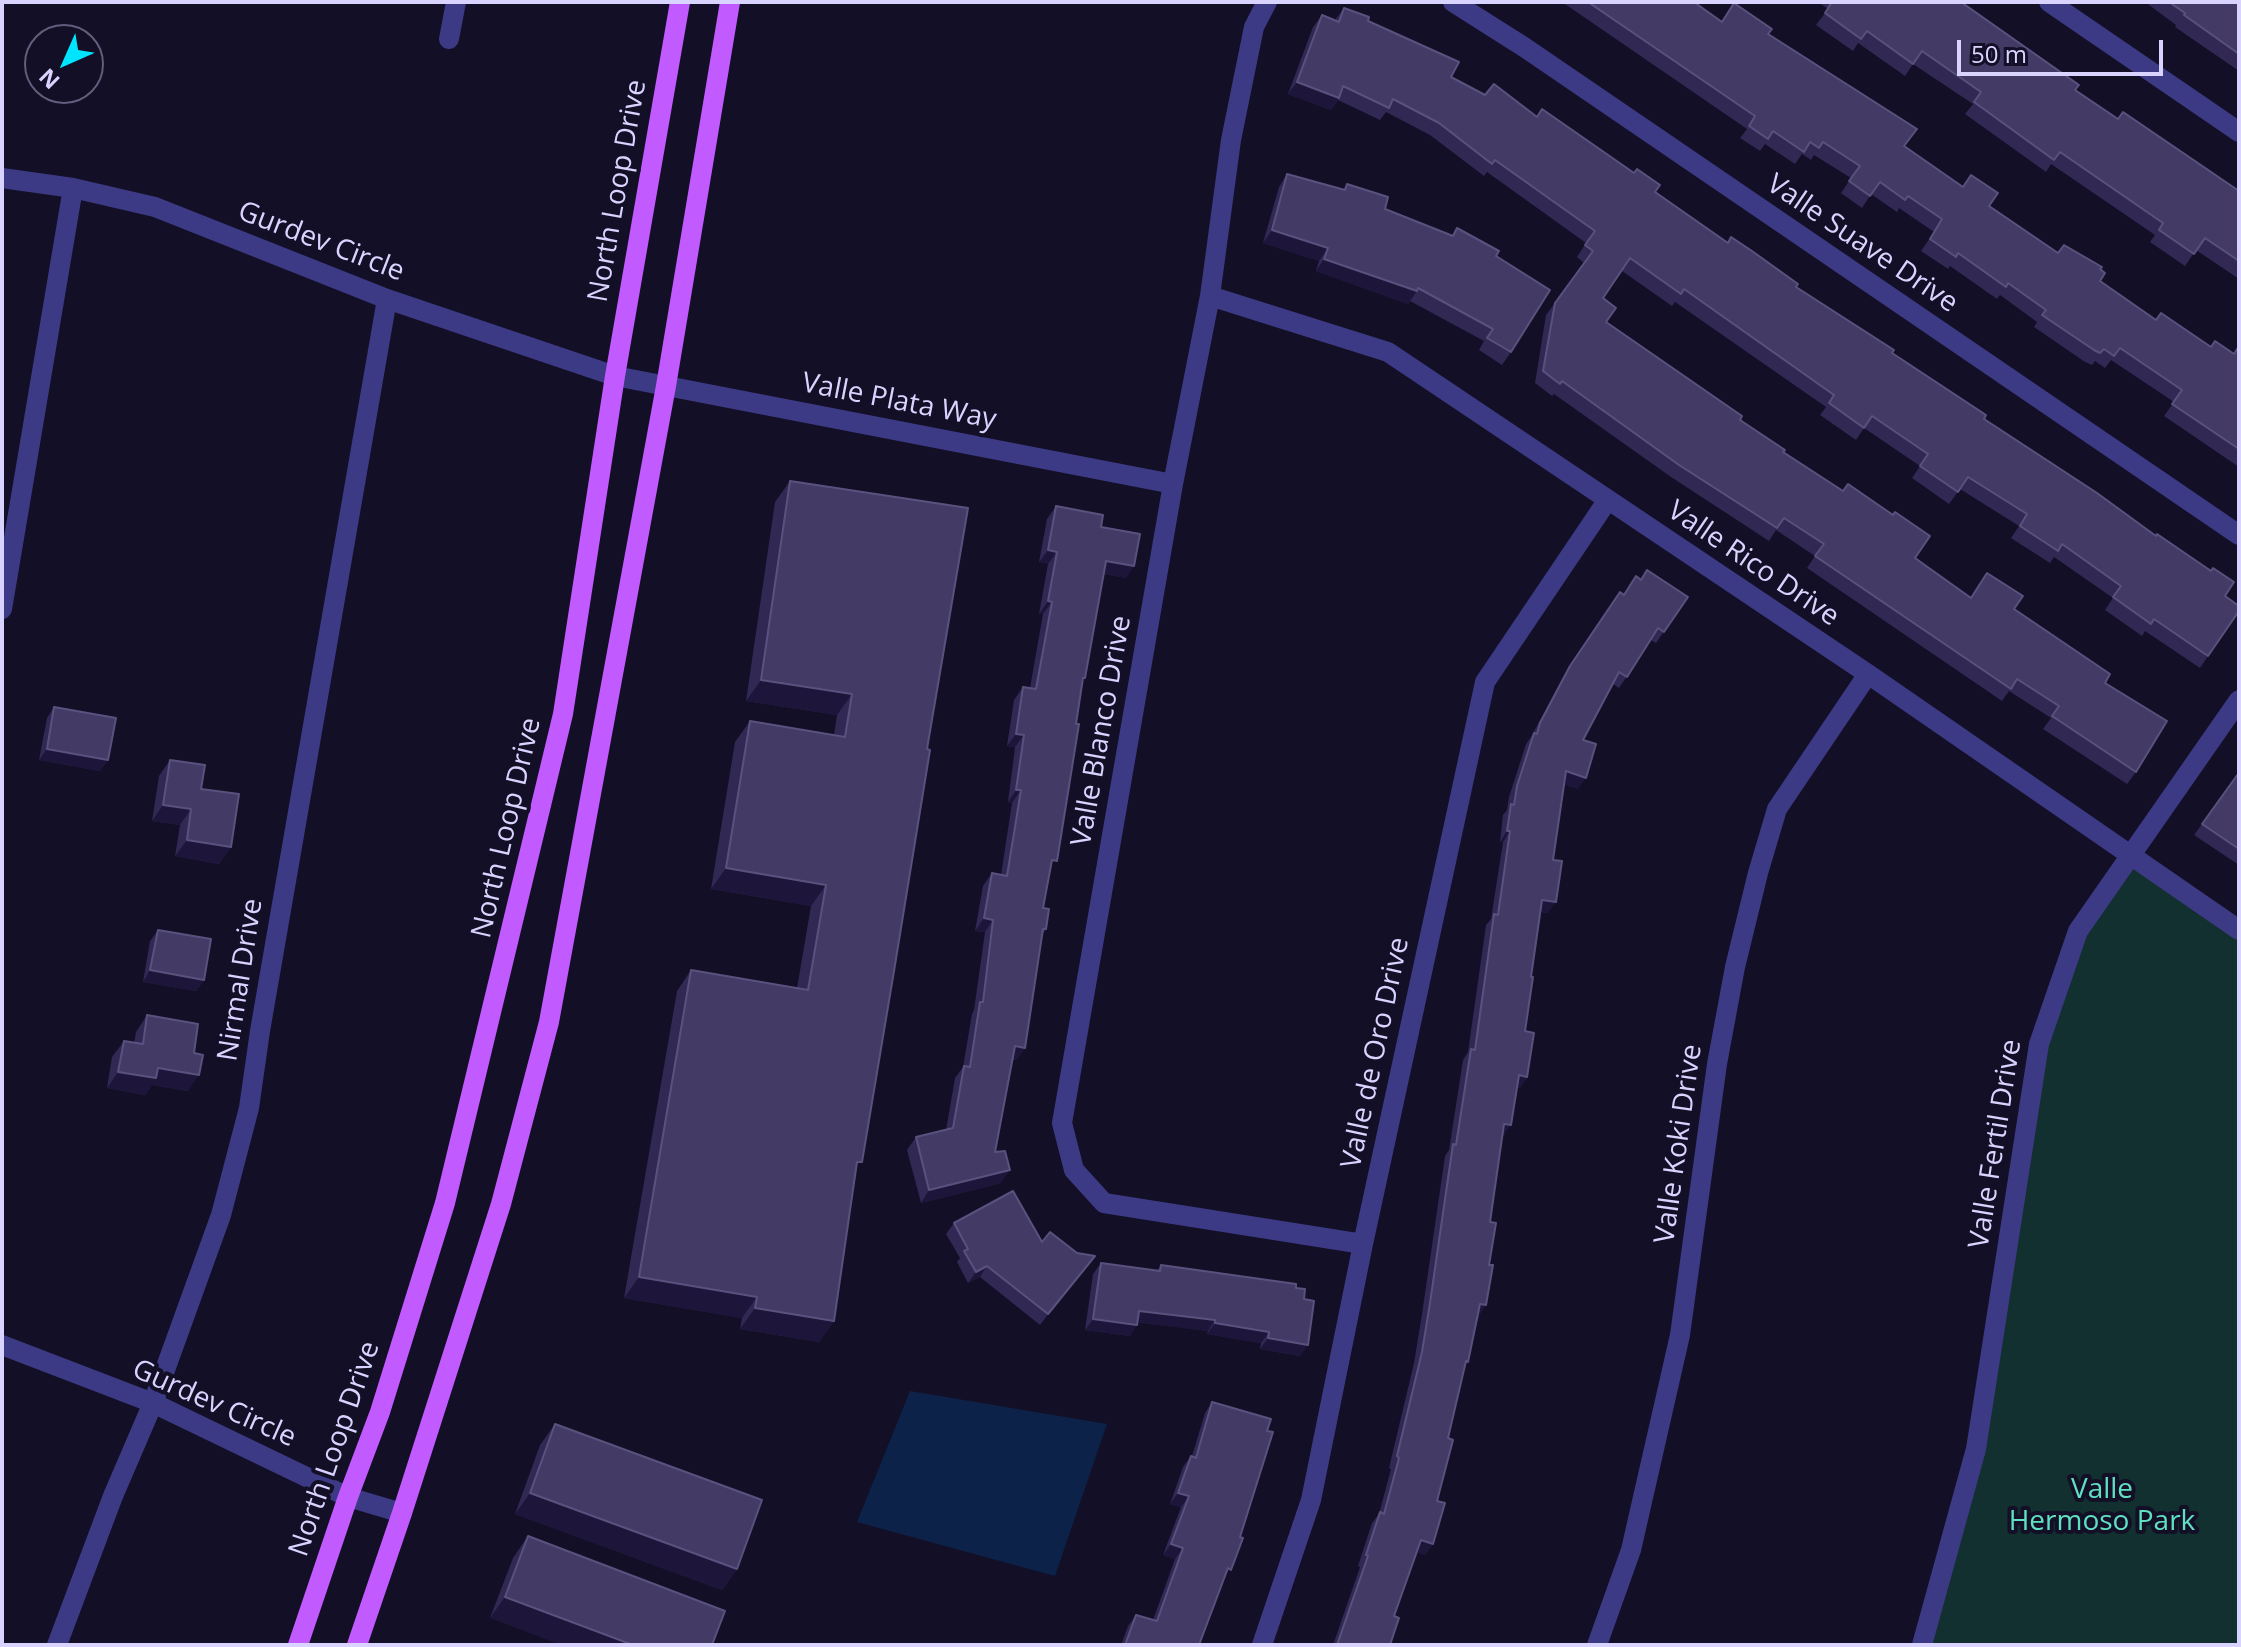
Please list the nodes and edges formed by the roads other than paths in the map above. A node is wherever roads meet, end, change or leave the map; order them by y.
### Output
1 (456, 2) edge
2 (680, 2) edge
3 (730, 2) edge
4 (1267, 2) edge
5 (1453, 2) edge
6 (2049, 2) edge
7 (449, 39) dead end
8 (2239, 132) edge
9 (2, 178) edge
10 (73, 188) junction
11 (1210, 296) junction
12 (387, 299) junction
13 (615, 376) junction
14 (666, 386) junction
15 (1173, 484) junction
16 (1607, 501) junction
17 (2239, 535) edge
18 (3, 596) edge
19 (1868, 674) junction
20 (2239, 700) edge
21 (2129, 856) junction
22 (2239, 930) edge
23 (1363, 1244) junction
24 (2, 1345) edge
25 (153, 1403) junction
26 (348, 1497) junction
27 (402, 1513) junction
28 (57, 1645) edge
29 (298, 1645) edge
30 (357, 1645) edge
31 (1262, 1645) edge
32 (1597, 1645) edge
33 (1922, 1645) edge

1 - 7 street
2 - 13 main road, North Loop Drive
3 - 14 main road
4 - 11 street, Valle Blanco Drive
5 - 17 street, Valle Suave Drive
6 - 8 street
9 - 10 street, Gurdev Circle
10 - 12 street, Gurdev Circle
10 - 18 street
11 - 15 street, Valle Blanco Drive
11 - 16 street, Valle Rico Drive
12 - 13 street, Gurdev Circle
12 - 25 street, Nirmal Drive
13 - 14 street, Valle Plata Way
13 - 26 main road, North Loop Drive
14 - 15 street, Valle Plata Way
14 - 27 main road
15 - 23 street, Valle Blanco Drive
16 - 19 street, Valle Rico Drive
16 - 23 street, Valle de Oro Drive
19 - 21 street, Valle Rico Drive
19 - 32 street, Valle Koki Drive
20 - 21 street, Valle Fertil Drive
21 - 22 street, Valle Rico Drive
21 - 33 street, Valle Fertil Drive
23 - 31 street, Valle de Oro Drive
24 - 25 street, Gurdev Circle
25 - 26 street, Gurdev Circle
25 - 28 street, Nirmal Drive
26 - 27 street, Gurdev Circle
26 - 29 main road, North Loop Drive
27 - 30 main road

